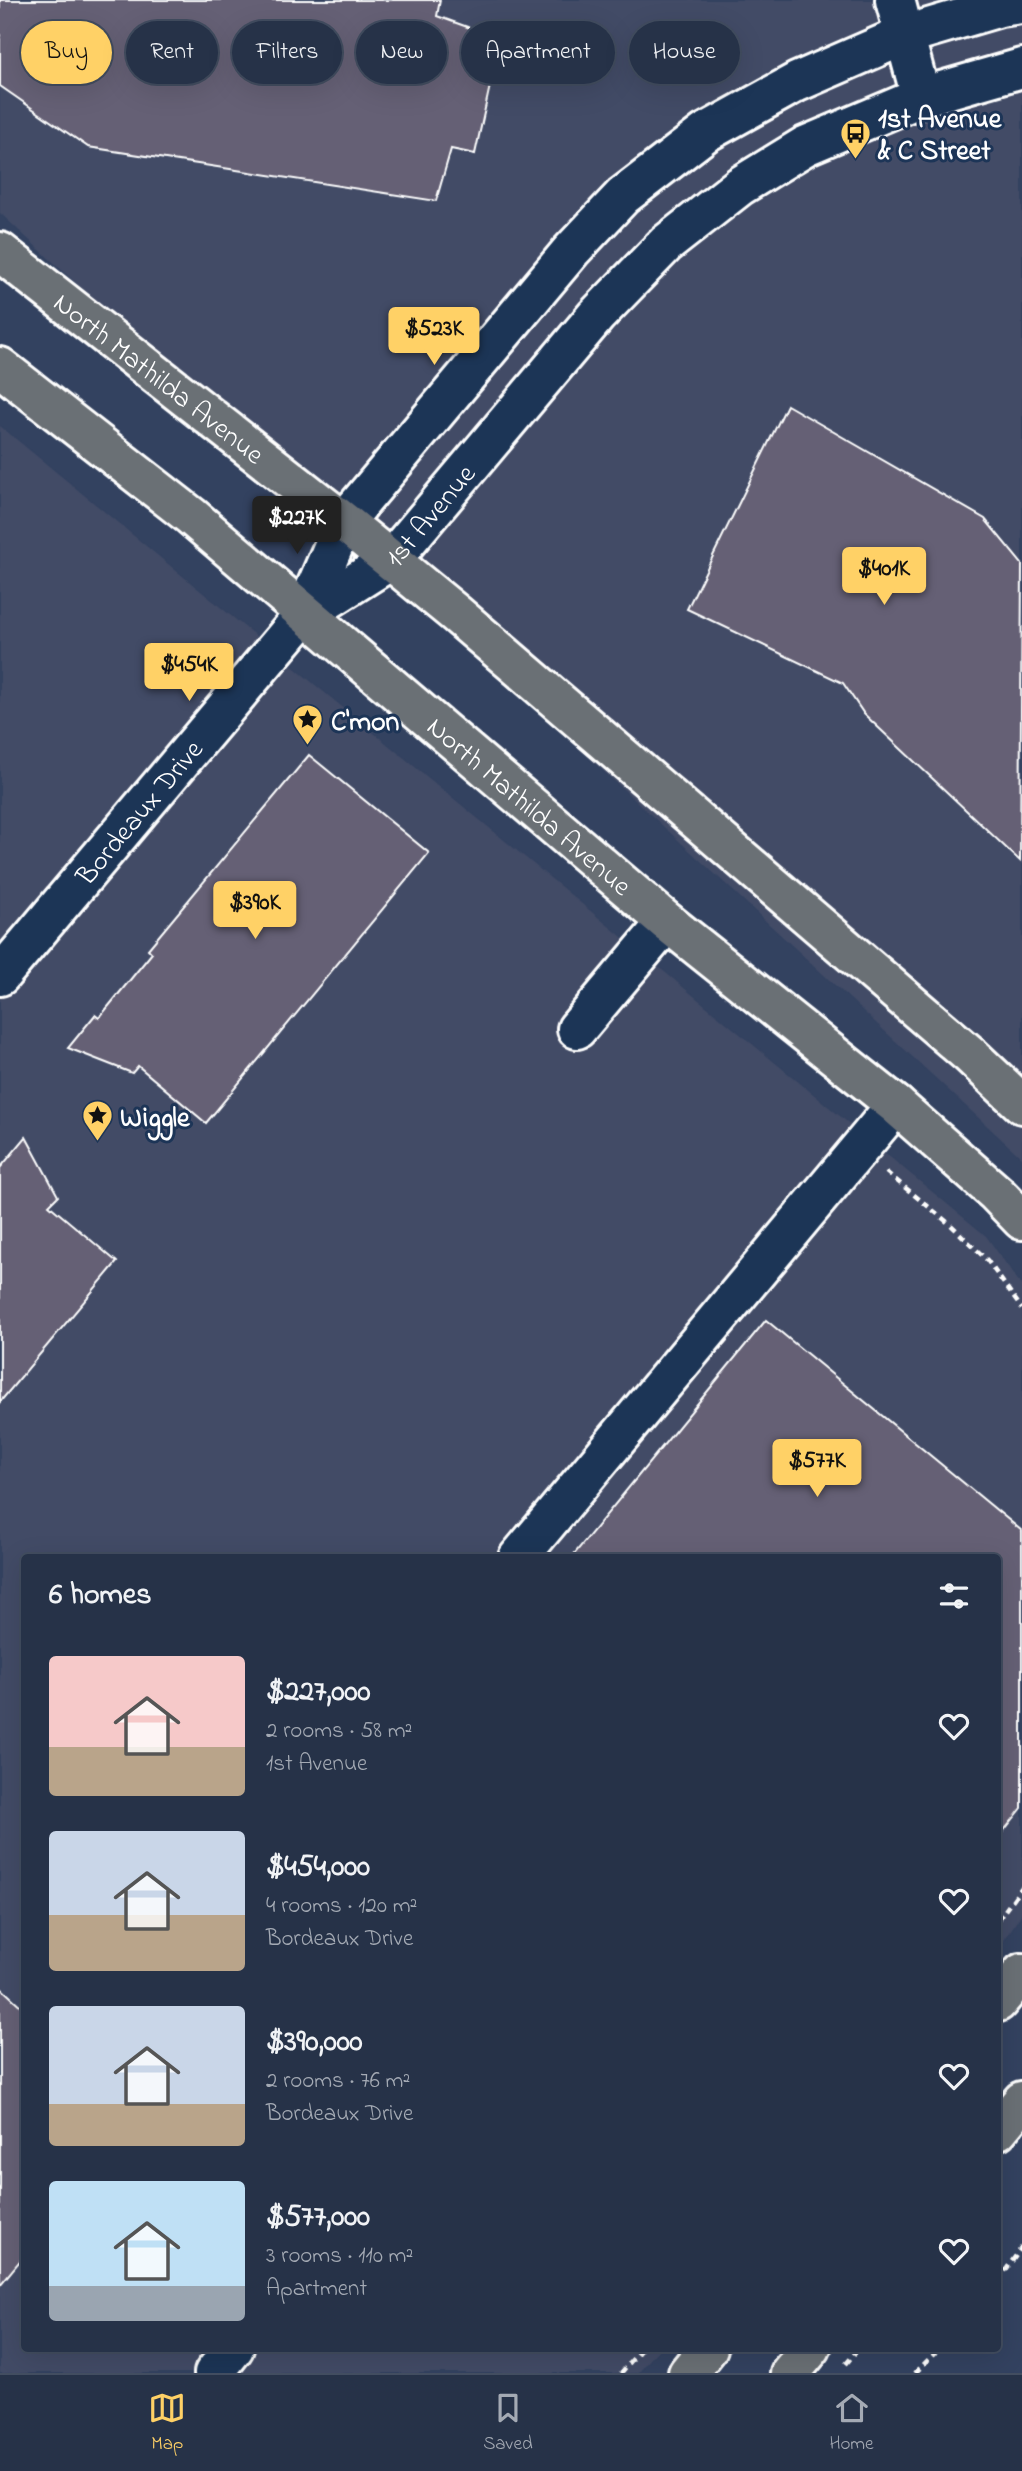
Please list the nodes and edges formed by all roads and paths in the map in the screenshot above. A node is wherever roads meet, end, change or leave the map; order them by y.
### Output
1 (1022, 4) edge
2 (900, 18) edge
3 (1022, 68) edge
4 (920, 97) junction
5 (0, 252) edge
6 (2, 376) edge
7 (344, 522) junction
8 (391, 561) junction
9 (304, 615) junction
10 (667, 922) junction
11 (2, 969) edge
12 (577, 1028) dead end
13 (1022, 1104) edge
14 (896, 1105) junction
15 (858, 1149) junction
16 (1022, 1220) edge
17 (1022, 1309) edge
18 (521, 1554) edge
19 (1022, 1887) edge
20 (1001, 1916) edge
21 (1022, 1973) edge
22 (1001, 1999) edge
23 (1022, 2101) edge
24 (1001, 2126) edge
25 (1022, 2247) edge
26 (1001, 2277) edge
27 (231, 2352) edge
28 (639, 2352) edge
29 (705, 2352) edge
30 (808, 2352) edge
31 (856, 2352) edge
32 (936, 2352) edge
33 (214, 2373) edge
34 (621, 2373) edge
35 (688, 2373) edge
36 (790, 2373) edge
37 (839, 2373) edge
38 (915, 2373) edge

1 - 2 street, 1st Avenue
2 - 4 street
2 - 7 street, 1st Avenue
3 - 4 street, 1st Avenue
4 - 8 street, 1st Avenue
5 - 7 main road, North Mathilda Avenue
6 - 9 main road, North Mathilda Avenue
7 - 8 main road, North Mathilda Avenue
7 - 9 street, 1st Avenue
8 - 9 street, 1st Avenue
8 - 13 main road, North Mathilda Avenue
9 - 10 main road, North Mathilda Avenue
9 - 11 street, Bordeaux Drive
10 - 12 street
10 - 14 main road, North Mathilda Avenue
14 - 15 street
14 - 16 main road, North Mathilda Avenue
15 - 17 path
15 - 18 street
19 - 20 path
21 - 22 main road
23 - 24 main road
25 - 26 path
27 - 33 street
28 - 34 path
29 - 35 main road
30 - 36 main road
31 - 37 path
32 - 38 path

